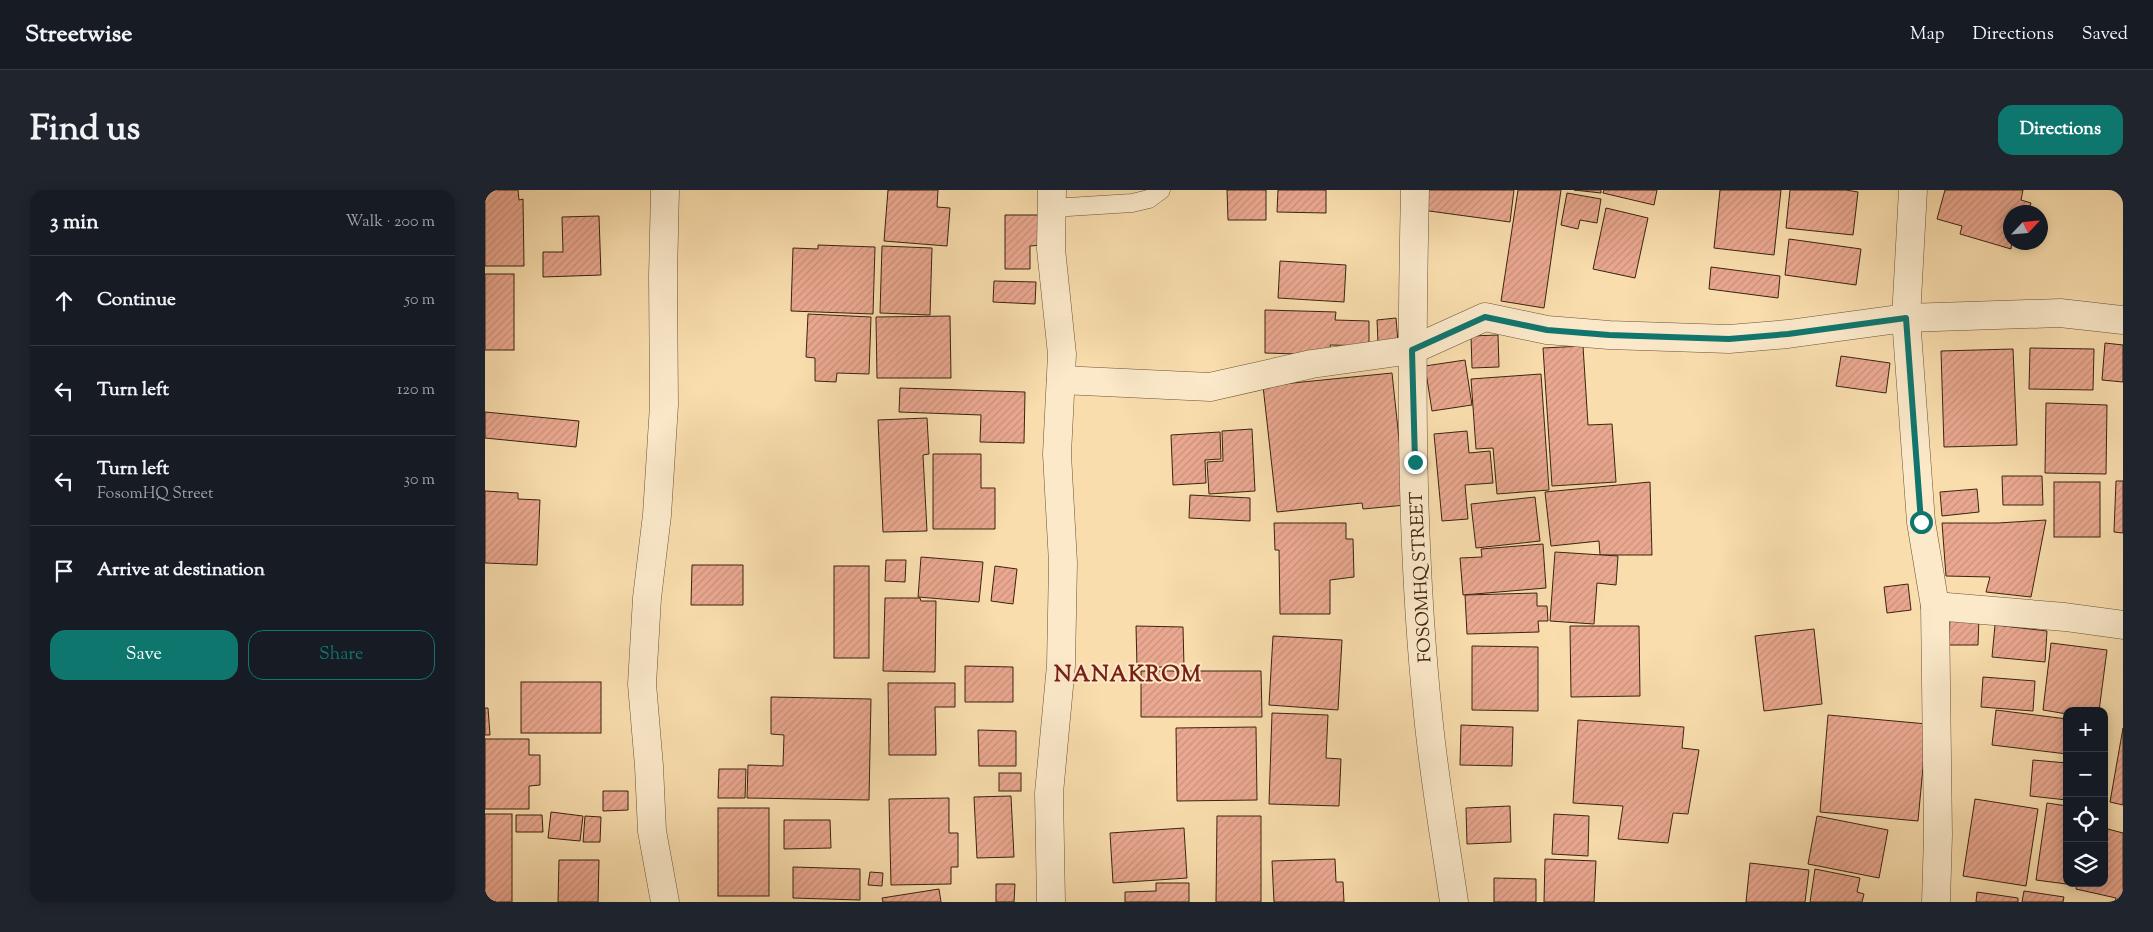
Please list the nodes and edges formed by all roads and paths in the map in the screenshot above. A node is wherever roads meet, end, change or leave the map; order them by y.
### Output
1 (665, 190) edge
2 (1161, 190) edge
3 (1415, 190) edge
4 (1913, 190) edge
5 (1052, 199) edge
6 (1906, 318) junction
7 (2123, 320) edge
8 (1412, 350) junction
9 (1061, 380) junction
10 (1935, 606) junction
11 (2123, 625) edge
12 (665, 902) edge
13 (1051, 902) edge
14 (1454, 902) edge
15 (1936, 902) edge

1 - 12 street
2 - 5 lane
3 - 8 street, FOSOMHQ STREET
4 - 6 street
5 - 9 street
6 - 7 street
6 - 8 street
6 - 10 street
8 - 9 street
8 - 14 street, FOSOMHQ STREET
9 - 13 street
10 - 11 street
10 - 15 street

